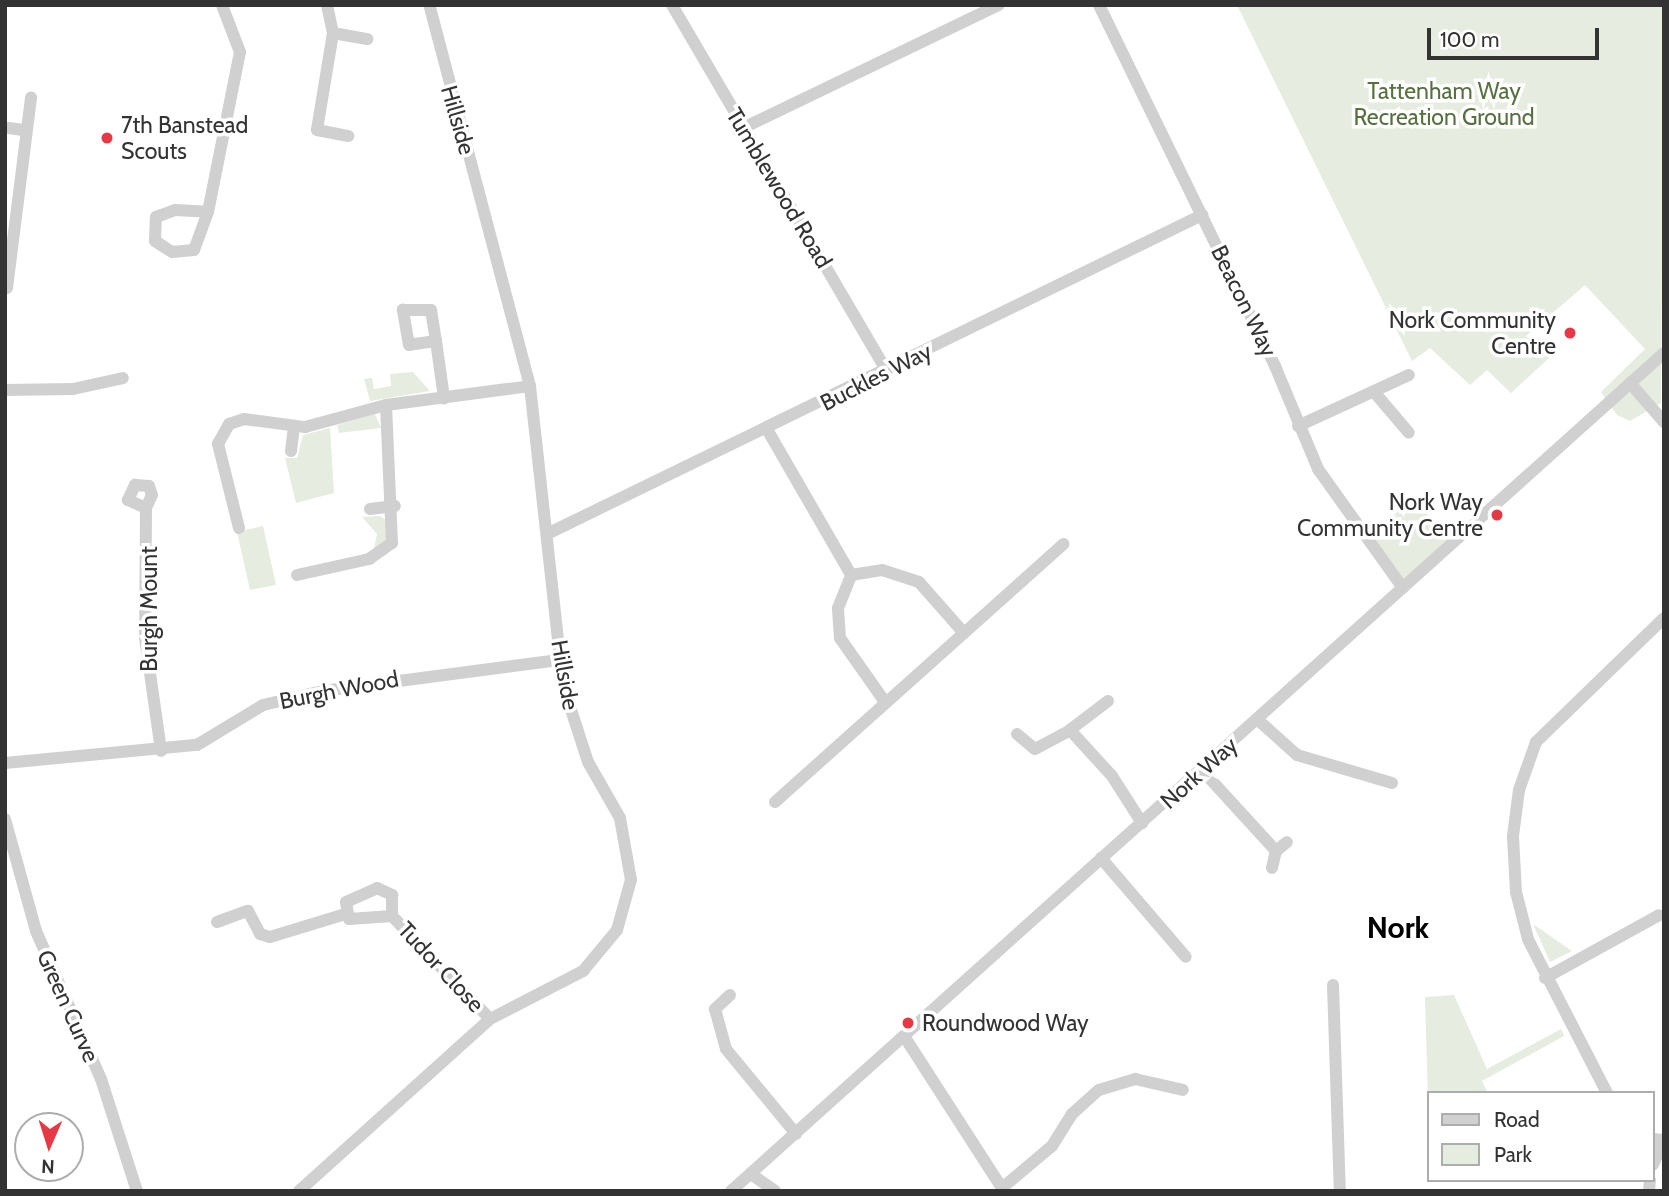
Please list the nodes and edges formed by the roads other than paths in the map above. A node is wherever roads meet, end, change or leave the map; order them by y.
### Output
1 (222, 5) edge
2 (327, 5) edge
3 (429, 5) edge
4 (672, 5) edge
5 (999, 5) edge
6 (1099, 5) edge
7 (333, 27) junction
8 (368, 39) dead end
9 (32, 97) dead end
10 (9, 128) dead end
11 (743, 128) junction
12 (23, 130) junction
13 (348, 136) dead end
14 (208, 212) junction
15 (1202, 215) junction
16 (8, 243) edge
17 (7, 288) edge
18 (436, 341) dead end
19 (1664, 353) edge
20 (887, 371) junction
21 (1409, 375) dead end
22 (123, 378) dead end
23 (1630, 383) junction
24 (530, 386) junction
25 (5, 390) edge
26 (1375, 393) junction
27 (444, 398) junction
28 (386, 405) junction
29 (1664, 422) edge
30 (1298, 426) junction
31 (294, 428) junction
32 (768, 431) junction
33 (1409, 433) dead end
34 (291, 451) dead end
35 (395, 506) junction
36 (146, 508) dead end
37 (370, 509) dead end
38 (239, 528) dead end
39 (547, 534) junction
40 (1064, 544) dead end
41 (297, 575) dead end
42 (851, 575) junction
43 (1403, 588) junction
44 (1664, 618) edge
45 (962, 632) junction
46 (559, 660) junction
47 (1108, 701) dead end
48 (885, 702) junction
49 (1258, 720) junction
50 (1070, 730) junction
51 (1017, 734) dead end
52 (161, 751) junction
53 (5, 763) edge
54 (1202, 770) junction
55 (1392, 783) dead end
56 (775, 802) dead end
57 (5, 819) edge
58 (1142, 823) junction
59 (1287, 842) dead end
60 (1276, 851) junction
61 (1101, 858) junction
62 (1272, 868) dead end
63 (345, 914) junction
64 (1659, 915) dead end
65 (392, 916) junction
66 (217, 922) dead end
67 (1184, 932) dead end
68 (1173, 943) junction
69 (1186, 957) dead end
70 (1545, 978) junction
71 (1333, 985) dead end
72 (730, 995) dead end
73 (490, 1019) junction
74 (904, 1036) junction
75 (1185, 1091) dead end
76 (1606, 1091) edge
77 (796, 1134) junction
78 (1664, 1140) edge
79 (1655, 1160) edge
80 (751, 1174) junction
81 (1003, 1189) edge
82 (137, 1191) edge
83 (299, 1191) edge
84 (731, 1191) edge
85 (775, 1191) edge
86 (1340, 1191) edge

1 - 14 street
2 - 7 street
3 - 24 street, Hillside
4 - 11 street, Tumblewood Road
5 - 11 street
6 - 15 street, Beacon Way
7 - 8 street
7 - 13 street
9 - 12 street
10 - 12 street
11 - 20 street, Tumblewood Road
12 - 16 street
14 - 14 street
15 - 20 street, Buckles Way
15 - 30 street, Beacon Way
16 - 17 street
18 - 27 street
19 - 23 street, Nork Way
20 - 32 street, Buckles Way
21 - 26 street
22 - 25 street
23 - 29 street
23 - 43 street, Nork Way
24 - 27 street
24 - 39 street, Hillside
26 - 30 street
26 - 33 street
27 - 28 street
28 - 31 street
28 - 35 street
30 - 43 street, Beacon Way
31 - 34 street
31 - 38 street
32 - 39 street, Buckles Way
32 - 42 street
35 - 37 street
35 - 41 street
36 - 52 street, Burgh Mount
39 - 46 street, Hillside
40 - 45 street
42 - 45 street
42 - 48 street
43 - 49 street, Nork Way
44 - 70 street
45 - 48 street
46 - 52 street, Burgh Wood
46 - 73 street, Hillside
47 - 50 street
48 - 56 street
49 - 54 street, Nork Way
49 - 55 street
50 - 51 street
50 - 58 street
52 - 53 street, Burgh Wood
54 - 58 street, Nork Way
54 - 60 street
57 - 82 street, Green Curve
58 - 61 street, Nork Way
59 - 60 street
60 - 62 street
61 - 68 street
61 - 74 street, Nork Way
63 - 65 street, Tudor Close
63 - 65 street, Tudor Close
63 - 66 street
64 - 70 street
65 - 73 street, Tudor Close
67 - 68 street
68 - 69 street
70 - 76 street
71 - 86 street
72 - 77 street
73 - 83 street, Hillside
74 - 77 street, Nork Way
74 - 81 street
75 - 81 street
77 - 80 street, Nork Way
78 - 79 street
80 - 84 street, Nork Way
80 - 85 street

